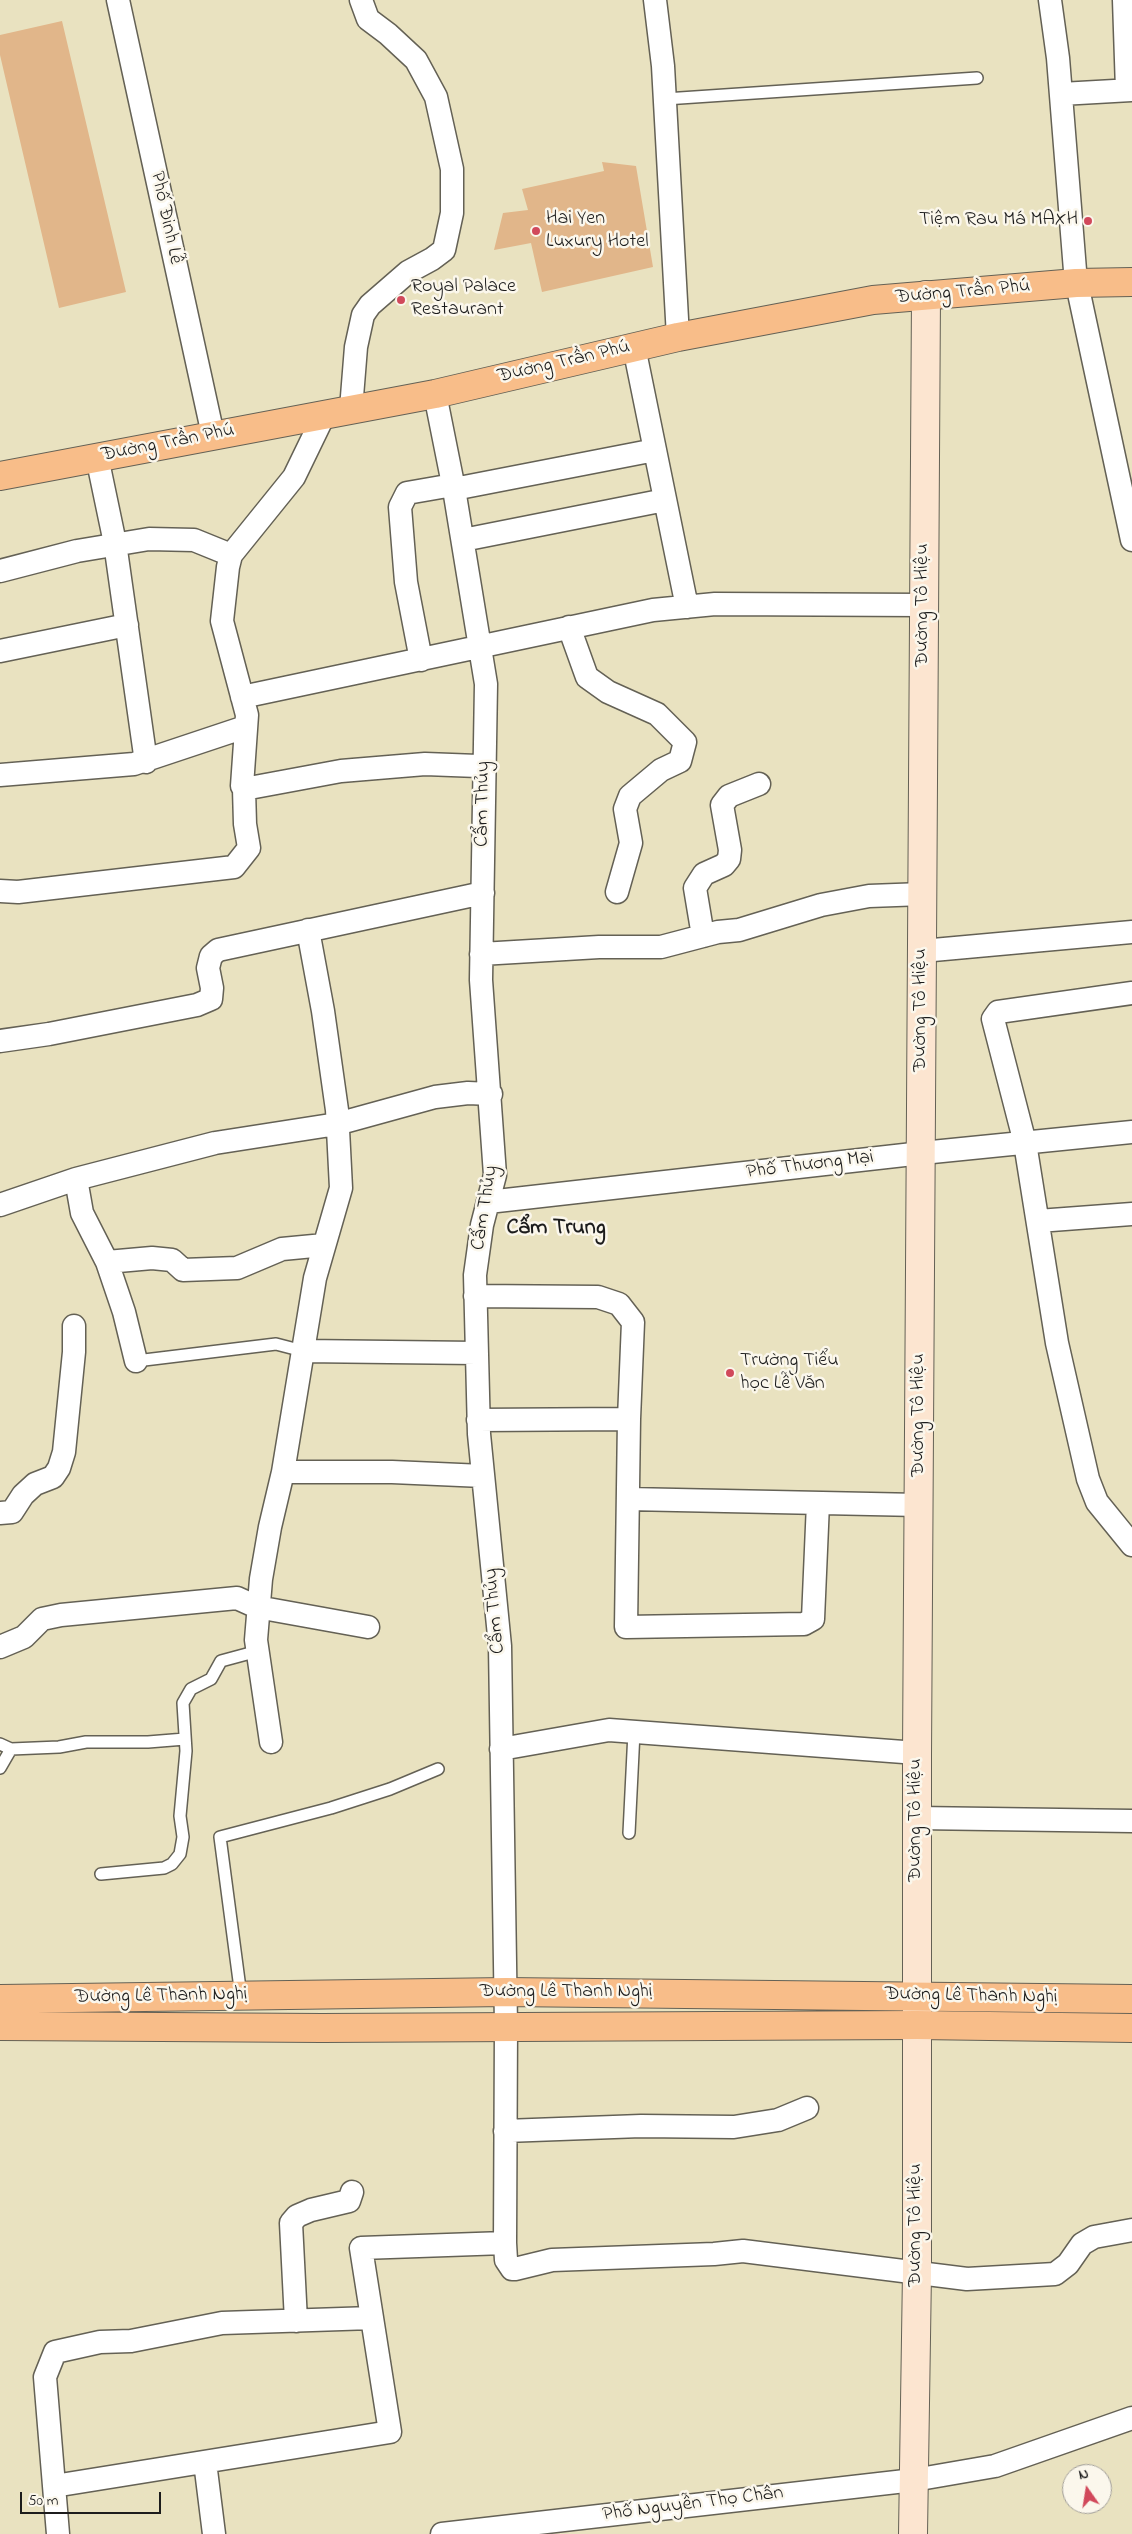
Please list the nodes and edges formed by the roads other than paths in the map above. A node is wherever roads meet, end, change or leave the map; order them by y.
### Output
1 (118, 0) edge
2 (361, 0) edge
3 (654, 0) edge
4 (1050, 0) edge
5 (1124, 0) edge
6 (977, 78) dead end
7 (1129, 90) edge
8 (1061, 94) junction
9 (665, 99) junction
10 (1132, 282) edge
11 (1077, 284) junction
12 (926, 295) junction
13 (678, 337) junction
14 (634, 347) junction
15 (435, 394) junction
16 (338, 411) junction
17 (213, 435) junction
18 (655, 450) junction
19 (97, 457) junction
20 (0, 476) edge
21 (454, 487) junction
22 (665, 500) junction
23 (463, 540) junction
24 (1132, 540) edge
25 (115, 543) junction
26 (231, 556) junction
27 (0, 571) edge
28 (924, 605) junction
29 (687, 606) junction
30 (127, 625) junction
31 (569, 627) junction
32 (480, 645) junction
33 (0, 651) edge
34 (421, 660) junction
35 (242, 697) junction
36 (245, 727) junction
37 (146, 762) junction
38 (484, 769) junction
39 (0, 775) edge
40 (759, 784) dead end
41 (244, 789) junction
42 (0, 891) edge
43 (617, 892) dead end
44 (483, 893) junction
45 (923, 894) junction
46 (308, 930) junction
47 (1132, 932) edge
48 (703, 936) junction
49 (922, 951) junction
50 (481, 954) junction
51 (1132, 993) edge
52 (0, 1041) edge
53 (491, 1094) junction
54 (337, 1124) junction
55 (1132, 1132) edge
56 (1026, 1143) junction
57 (922, 1153) junction
58 (76, 1179) junction
59 (488, 1202) junction
60 (0, 1205) edge
61 (1132, 1214) edge
62 (1038, 1220) junction
63 (324, 1245) junction
64 (107, 1262) junction
65 (475, 1296) junction
66 (74, 1326) dead end
67 (303, 1351) junction
68 (476, 1353) junction
69 (136, 1361) joint
70 (629, 1419) junction
71 (478, 1420) junction
72 (284, 1472) junction
73 (483, 1476) junction
74 (628, 1500) junction
75 (818, 1503) junction
76 (919, 1505) junction
77 (0, 1513) edge
78 (1132, 1546) edge
79 (258, 1607) junction
80 (368, 1627) dead end
81 (0, 1647) edge
82 (258, 1651) junction
83 (634, 1732) junction
84 (185, 1739) junction
85 (270, 1742) dead end
86 (5, 1747) edge
87 (501, 1749) junction
88 (917, 1753) junction
89 (0, 1768) edge
90 (438, 1769) dead end
91 (917, 1818) junction
92 (1132, 1821) edge
93 (628, 1833) dead end
94 (101, 1874) dead end
95 (506, 1992) junction
96 (241, 1996) junction
97 (917, 1996) junction
98 (0, 1999) edge
99 (1132, 1999) edge
100 (917, 2025) junction
101 (0, 2026) edge
102 (506, 2026) junction
103 (1132, 2028) edge
104 (807, 2108) dead end
105 (505, 2130) junction
106 (352, 2192) dead end
107 (1132, 2230) edge
108 (505, 2243) junction
109 (917, 2272) junction
110 (372, 2318) junction
111 (296, 2321) junction
112 (1132, 2418) edge
113 (205, 2462) junction
114 (914, 2480) junction
115 (54, 2486) junction
116 (58, 2534) edge
117 (214, 2534) edge
118 (442, 2534) edge
119 (913, 2534) edge

1 - 17 street, Phố Đinh Lễ
2 - 16 street
3 - 9 street
4 - 8 street
5 - 7 street
6 - 9 lane
7 - 8 street
8 - 11 street
9 - 13 street
10 - 11 main road, Đường Trần Phú
11 - 12 main road, Đường Trần Phú
11 - 24 street
12 - 13 main road, Đường Trần Phú
12 - 28 street, Đường Tô Hiệu
13 - 14 main road, Đường Trần Phú
14 - 15 main road, Đường Trần Phú
14 - 18 street
15 - 16 main road, Đường Trần Phú
15 - 21 street, Cẩm Thủy
16 - 17 main road, Đường Trần Phú
16 - 26 street
17 - 19 main road, Đường Trần Phú
18 - 21 street
18 - 22 street
19 - 20 main road, Đường Trần Phú
19 - 25 street
21 - 23 street, Cẩm Thủy
21 - 34 street
22 - 23 street
22 - 29 street
23 - 32 street, Cẩm Thủy
25 - 26 street
25 - 27 street
25 - 30 street
26 - 35 street
28 - 29 street
28 - 45 street, Đường Tô Hiệu
29 - 31 street
30 - 33 street
30 - 37 street
31 - 32 street
31 - 43 street
32 - 34 street
32 - 38 street, Cẩm Thủy
34 - 35 street
35 - 36 street
36 - 37 street
36 - 41 street
37 - 39 street
38 - 41 street
38 - 44 street, Cẩm Thủy
40 - 48 street
41 - 42 street
44 - 46 street
44 - 50 street, Cẩm Thủy
45 - 48 street
45 - 49 street, Đường Tô Hiệu
46 - 52 street
46 - 54 street
47 - 49 street
48 - 50 street
49 - 57 street, Đường Tô Hiệu
50 - 53 street, Cẩm Thủy
51 - 56 street
53 - 54 street
53 - 59 street, Cẩm Thủy
54 - 58 street
54 - 63 street
55 - 56 street, Phố Thương Mại
56 - 57 street, Phố Thương Mại
56 - 62 street
57 - 59 street, Phố Thương Mại
57 - 76 street, Đường Tô Hiệu
58 - 60 street
58 - 64 street
59 - 65 street, Cẩm Thủy
61 - 62 street
62 - 78 street
63 - 64 street
63 - 67 street
64 - 69 street
65 - 68 street, Cẩm Thủy
65 - 70 street
66 - 77 street
67 - 68 street
67 - 69 lane
67 - 72 street
68 - 71 street, Cẩm Thủy
70 - 71 street
70 - 74 street
71 - 73 street, Cẩm Thủy
72 - 73 street
72 - 79 street
73 - 87 street, Cẩm Thủy
74 - 75 street
74 - 75 street
75 - 76 street
76 - 88 street, Đường Tô Hiệu
79 - 80 street
79 - 81 street
79 - 82 street
82 - 84 lane
82 - 85 street
83 - 87 street
83 - 88 street
83 - 93 lane
84 - 86 lane
84 - 94 lane
86 - 89 lane
87 - 95 street, Cẩm Thủy
88 - 91 street, Đường Tô Hiệu
90 - 96 lane
91 - 92 street
91 - 97 street, Đường Tô Hiệu
95 - 96 main road, Đường Lê Thanh Nghị
95 - 97 main road, Đường Lê Thanh Nghị
95 - 102 street, Cẩm Thủy
96 - 98 main road, Đường Lê Thanh Nghị
97 - 99 main road, Đường Lê Thanh Nghị
97 - 100 street, Đường Tô Hiệu
100 - 102 main road, Đường Lê Thanh Nghị
100 - 103 main road, Đường Lê Thanh Nghị
100 - 109 street, Đường Tô Hiệu
101 - 102 main road, Đường Lê Thanh Nghị
102 - 105 street, Cẩm Thủy
104 - 105 street
105 - 108 street, Cẩm Thủy
106 - 111 street
107 - 109 street
108 - 109 street, Cẩm Thủy
108 - 110 street
109 - 114 street, Đường Tô Hiệu
110 - 111 street
110 - 113 street
111 - 115 street
112 - 114 street, Phố Nguyễn Thọ Chân
113 - 115 street
113 - 117 street
114 - 118 street, Phố Nguyễn Thọ Chân
114 - 119 street, Đường Tô Hiệu
115 - 116 street

